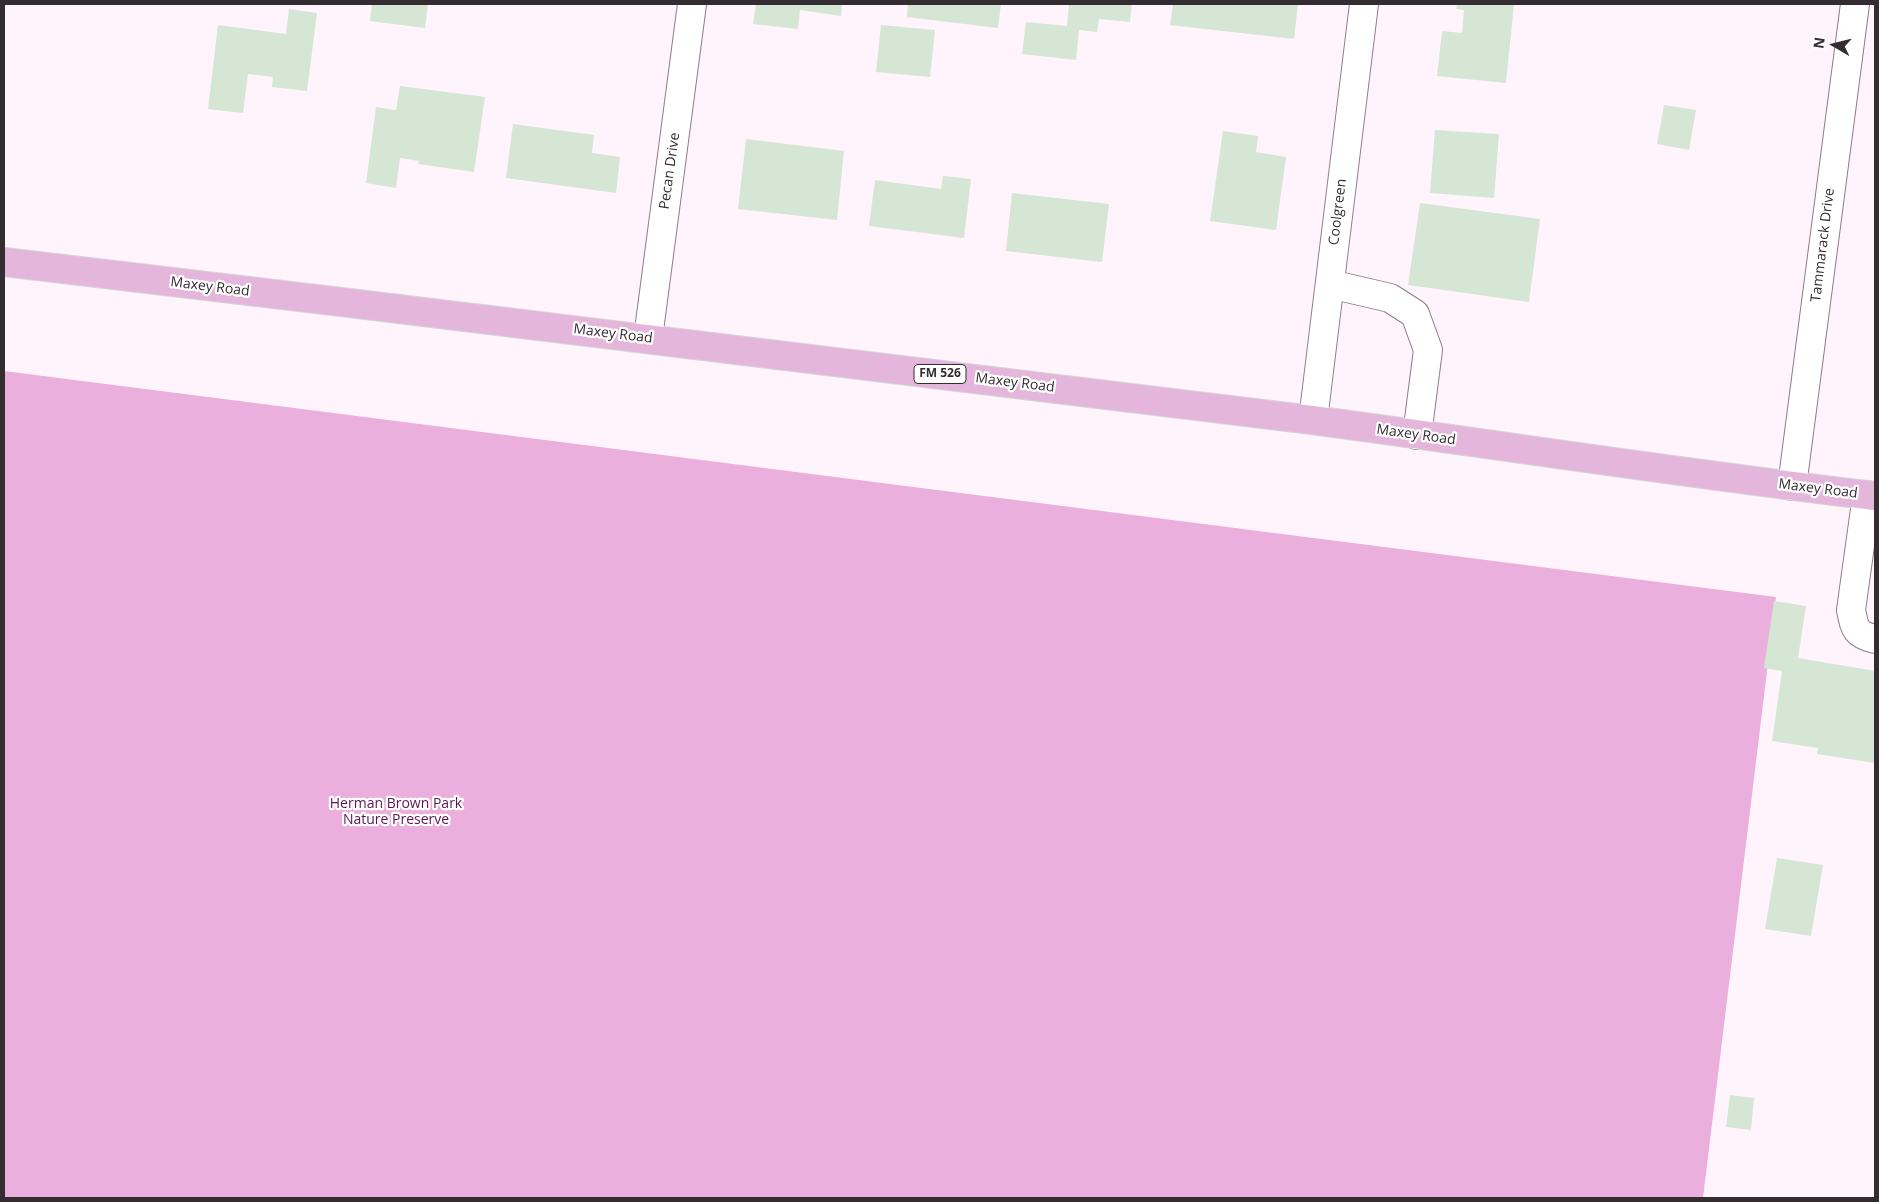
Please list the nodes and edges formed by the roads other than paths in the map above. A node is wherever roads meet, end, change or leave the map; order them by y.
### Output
1 (692, 4) edge
2 (1364, 4) edge
3 (1855, 4) edge
4 (4, 262) edge
5 (1330, 284) junction
6 (648, 338) junction
7 (1313, 420) junction
8 (1417, 435) junction
9 (1792, 486) junction
10 (1871, 495) edge
11 (1875, 639) edge

1 - 6 street, Pecan Drive
2 - 5 street, Coolgreen
3 - 9 street, Tammarack Drive
4 - 6 main road, Maxey Road / FM 526
5 - 7 street, Coolgreen
5 - 8 street
6 - 7 main road, Maxey Road / FM 526
7 - 8 main road, Maxey Road / FM 526
8 - 9 main road, Maxey Road / FM 526
9 - 10 main road, Maxey Road / FM 526
10 - 11 street

